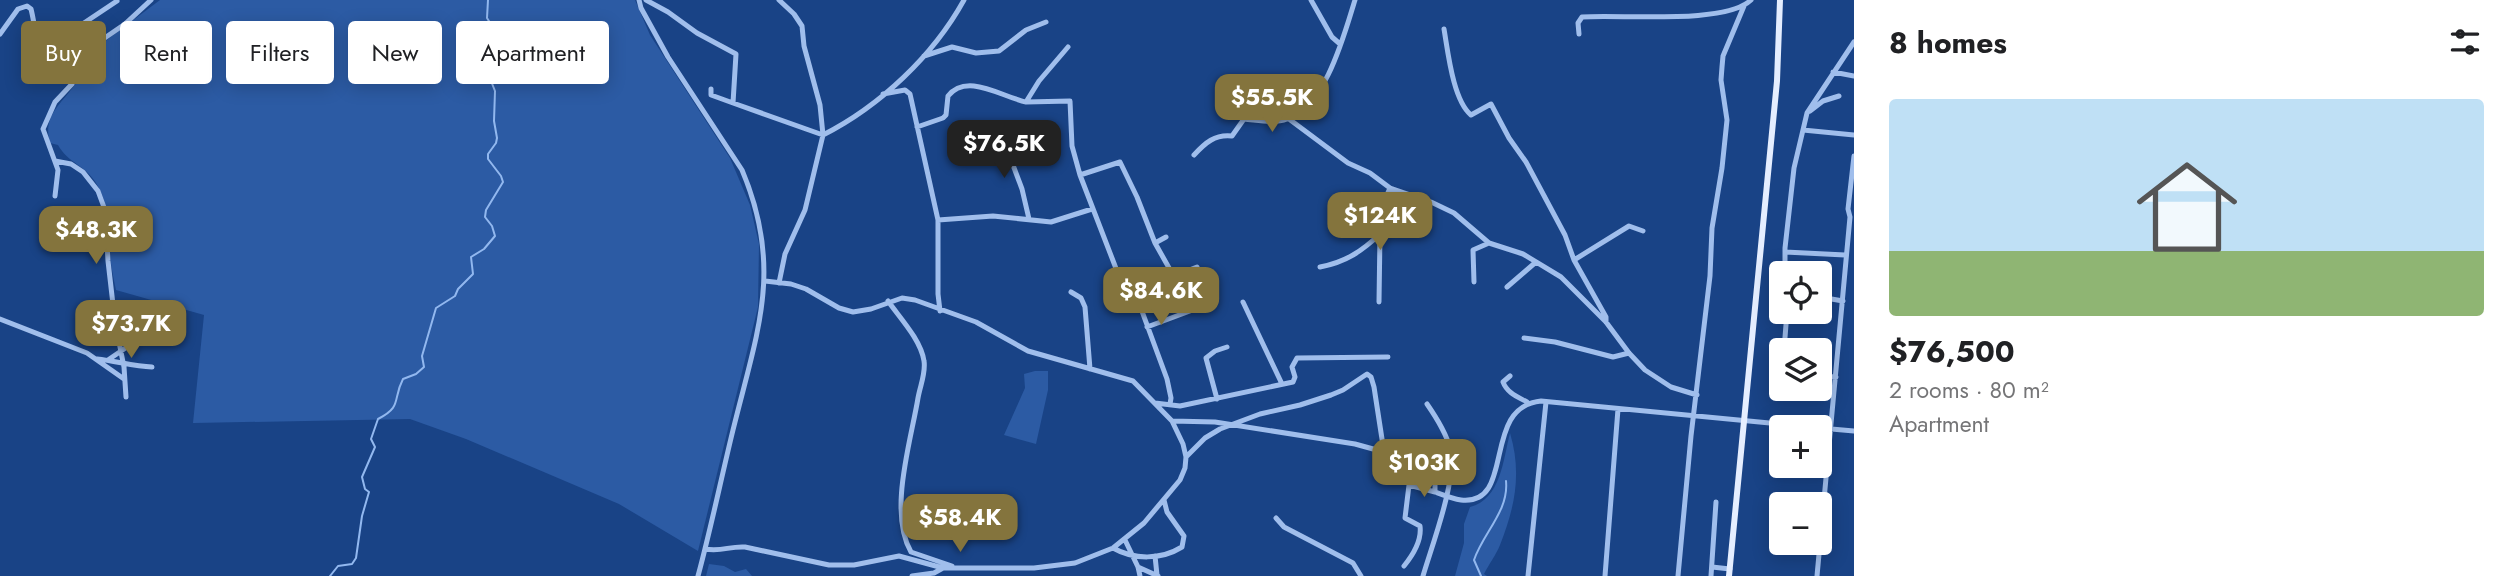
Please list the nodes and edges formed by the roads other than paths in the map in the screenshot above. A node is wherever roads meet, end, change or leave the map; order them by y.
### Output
1 (31, 0) edge
2 (151, 0) edge
3 (639, 0) edge
4 (646, 0) edge
5 (779, 0) edge
6 (964, 0) edge
7 (1311, 0) edge
8 (1355, 0) edge
9 (1751, 0) edge
10 (1780, 0) edge
11 (117, 1) edge
12 (25, 6) junction
13 (1744, 6) junction
14 (34, 21) edge
15 (87, 21) edge
16 (1046, 22) dead end
17 (1444, 29) dead end
18 (0, 34) edge
19 (1578, 34) dead end
20 (106, 38) edge
21 (1854, 43) edge
22 (1340, 44) junction
23 (1068, 47) dead end
24 (924, 56) junction
25 (1833, 72) junction
26 (1854, 76) edge
27 (72, 84) edge
28 (712, 89) dead end
29 (883, 94) junction
30 (1839, 96) dead end
31 (1026, 102) junction
32 (733, 103) junction
33 (1807, 113) junction
34 (1289, 119) junction
35 (917, 127) junction
36 (1803, 130) junction
37 (1001, 133) dead end
38 (823, 135) junction
39 (1854, 135) edge
40 (1194, 155) dead end
41 (1854, 156) edge
42 (54, 161) junction
43 (1080, 175) junction
44 (1391, 188) junction
45 (55, 196) dead end
46 (1092, 209) junction
47 (1028, 219) junction
48 (938, 220) junction
49 (1643, 231) dead end
50 (1380, 234) junction
51 (1166, 237) dead end
52 (1155, 243) junction
53 (1489, 243) junction
54 (1785, 252) junction
55 (1845, 255) junction
56 (1574, 260) junction
57 (1785, 261) edge
58 (1536, 262) junction
59 (1197, 267) dead end
60 (1320, 267) dead end
61 (1173, 275) junction
62 (765, 281) junction
63 (1474, 282) dead end
64 (779, 283) junction
65 (1122, 284) dead end
66 (1507, 287) dead end
67 (1071, 292) dead end
68 (1832, 299) edge
69 (888, 301) junction
70 (1843, 301) junction
71 (1214, 302) dead end
72 (1243, 302) dead end
73 (1379, 302) dead end
74 (940, 311) junction
75 (0, 319) edge
76 (1606, 322) junction
77 (1147, 327) junction
78 (140, 338) dead end
79 (1524, 338) dead end
80 (1227, 347) dead end
81 (121, 350) junction
82 (1629, 353) junction
83 (1388, 357) dead end
84 (94, 358) junction
85 (108, 360) junction
86 (123, 363) junction
87 (152, 367) dead end
88 (1090, 369) junction
89 (1510, 376) dead end
90 (1832, 377) edge
91 (1836, 377) junction
92 (124, 379) junction
93 (1282, 384) junction
94 (1697, 395) junction
95 (126, 397) dead end
96 (1217, 398) junction
97 (1527, 402) junction
98 (1546, 402) junction
99 (1155, 403) junction
100 (1170, 404) junction
101 (1427, 404) dead end
102 (1618, 408) junction
103 (1695, 416) junction
104 (1832, 419) edge
105 (1172, 421) junction
106 (1744, 422) junction
107 (1769, 424) edge
108 (1229, 425) junction
109 (1832, 429) edge
110 (1854, 431) edge
111 (1384, 452) junction
112 (1186, 457) junction
113 (1411, 465) junction
114 (1826, 478) edge
115 (1409, 485) junction
116 (1435, 492) junction
117 (1446, 496) junction
118 (1164, 500) junction
119 (1716, 502) dead end
120 (1276, 518) dead end
121 (1125, 540) junction
122 (1113, 548) junction
123 (705, 549) junction
124 (1155, 556) junction
125 (1134, 557) junction
126 (1404, 566) dead end
127 (1138, 567) junction
128 (1712, 567) junction
129 (943, 568) junction
130 (956, 568) junction
131 (1730, 572) edge
132 (1157, 575) edge
133 (698, 576) edge
134 (912, 576) edge
135 (1140, 576) edge
136 (1361, 576) edge
137 (1423, 576) edge
138 (1528, 576) edge
139 (1605, 576) edge
140 (1678, 576) edge
141 (1711, 576) edge
142 (1817, 576) edge

1 - 12 street
2 - 20 street
3 - 62 street
4 - 32 street
5 - 38 street
6 - 24 street
7 - 22 street
8 - 22 street
9 - 13 street
10 - 106 main road
11 - 15 street
12 - 14 street
12 - 18 street
13 - 19 street
13 - 94 street
16 - 24 street
17 - 56 street
21 - 25 street
22 - 34 street
23 - 31 street
24 - 29 street
25 - 26 street
25 - 33 street
27 - 42 street
28 - 32 street
29 - 35 street
29 - 38 street
30 - 33 street
31 - 35 street
31 - 43 street
32 - 38 street
33 - 36 street
34 - 40 street
34 - 44 street
35 - 48 street
36 - 39 street
36 - 54 street
37 - 47 street
38 - 64 street
41 - 55 street
42 - 45 street
42 - 81 street
43 - 46 street
43 - 52 street
44 - 50 street
44 - 53 street
46 - 47 street
46 - 65 street
47 - 48 street
48 - 74 street
49 - 56 street
50 - 60 street
50 - 73 street
51 - 52 street
52 - 61 street
53 - 58 street
53 - 63 street
54 - 55 street
54 - 57 street
55 - 70 street
56 - 76 street
58 - 66 street
58 - 76 street
59 - 61 street
61 - 77 street
62 - 64 street
62 - 123 street
64 - 69 street
67 - 88 street
68 - 70 street
69 - 74 street
69 - 130 street
70 - 91 street
71 - 77 street
72 - 93 street
74 - 88 street
75 - 84 street
76 - 82 street
77 - 100 street
78 - 81 street
79 - 82 street
80 - 96 street
81 - 85 street
81 - 86 street
82 - 94 street
83 - 93 street
84 - 85 street
84 - 92 street
85 - 86 street
86 - 87 street
86 - 92 street
88 - 99 street
89 - 97 street
90 - 91 street
91 - 104 street
92 - 95 street
93 - 96 street
94 - 103 street
96 - 100 street
97 - 98 street
97 - 117 street
98 - 102 street
98 - 138 street
99 - 100 street
99 - 105 street
101 - 117 street
102 - 103 street
102 - 139 street
103 - 106 street
103 - 140 street
105 - 108 street
105 - 112 street
106 - 107 street
106 - 131 main road
108 - 111 street
108 - 111 street
108 - 112 street
109 - 110 street
111 - 113 street
112 - 118 street
113 - 115 street
113 - 116 street
114 - 142 street
115 - 116 street
115 - 126 street
116 - 117 street
117 - 137 street
118 - 121 street
118 - 124 street
119 - 128 street
120 - 136 street
121 - 122 street
121 - 125 street
122 - 125 street
122 - 130 street
123 - 129 street
123 - 133 street
124 - 125 street
124 - 132 street
125 - 127 street
127 - 132 street
127 - 135 street
128 - 131 street
128 - 141 street
129 - 130 street
129 - 134 street

